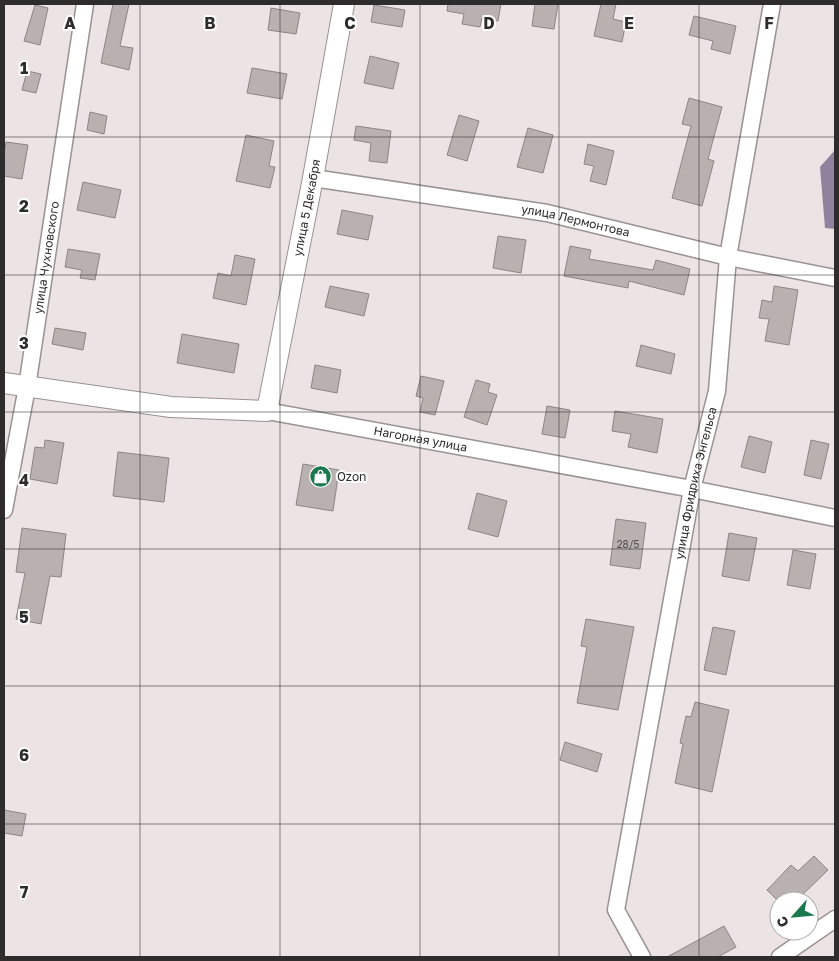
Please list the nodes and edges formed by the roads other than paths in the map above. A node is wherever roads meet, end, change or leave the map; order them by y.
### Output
1 (85, 4) edge
2 (344, 4) edge
3 (772, 4) edge
4 (313, 178) junction
5 (728, 257) junction
6 (835, 278) edge
7 (4, 383) edge
8 (27, 387) junction
9 (267, 411) junction
10 (692, 489) junction
11 (4, 510) edge
12 (835, 518) edge
13 (835, 919) edge
14 (642, 957) edge
15 (780, 957) edge

1 - 8 street, улица Чухновского
2 - 4 street, улица 5 Декабря
3 - 5 street, улица Фридриха Энгельса
4 - 5 street, улица Лермонтова
4 - 9 street, улица 5 Декабря
5 - 6 street, улица Лермонтова
5 - 10 street, улица Фридриха Энгельса
7 - 8 street, Нагорная улица
8 - 9 street, Нагорная улица
8 - 11 street, улица Чухновского
9 - 10 street, Нагорная улица
10 - 12 street, Нагорная улица
10 - 14 street, улица Фридриха Энгельса
13 - 15 street

